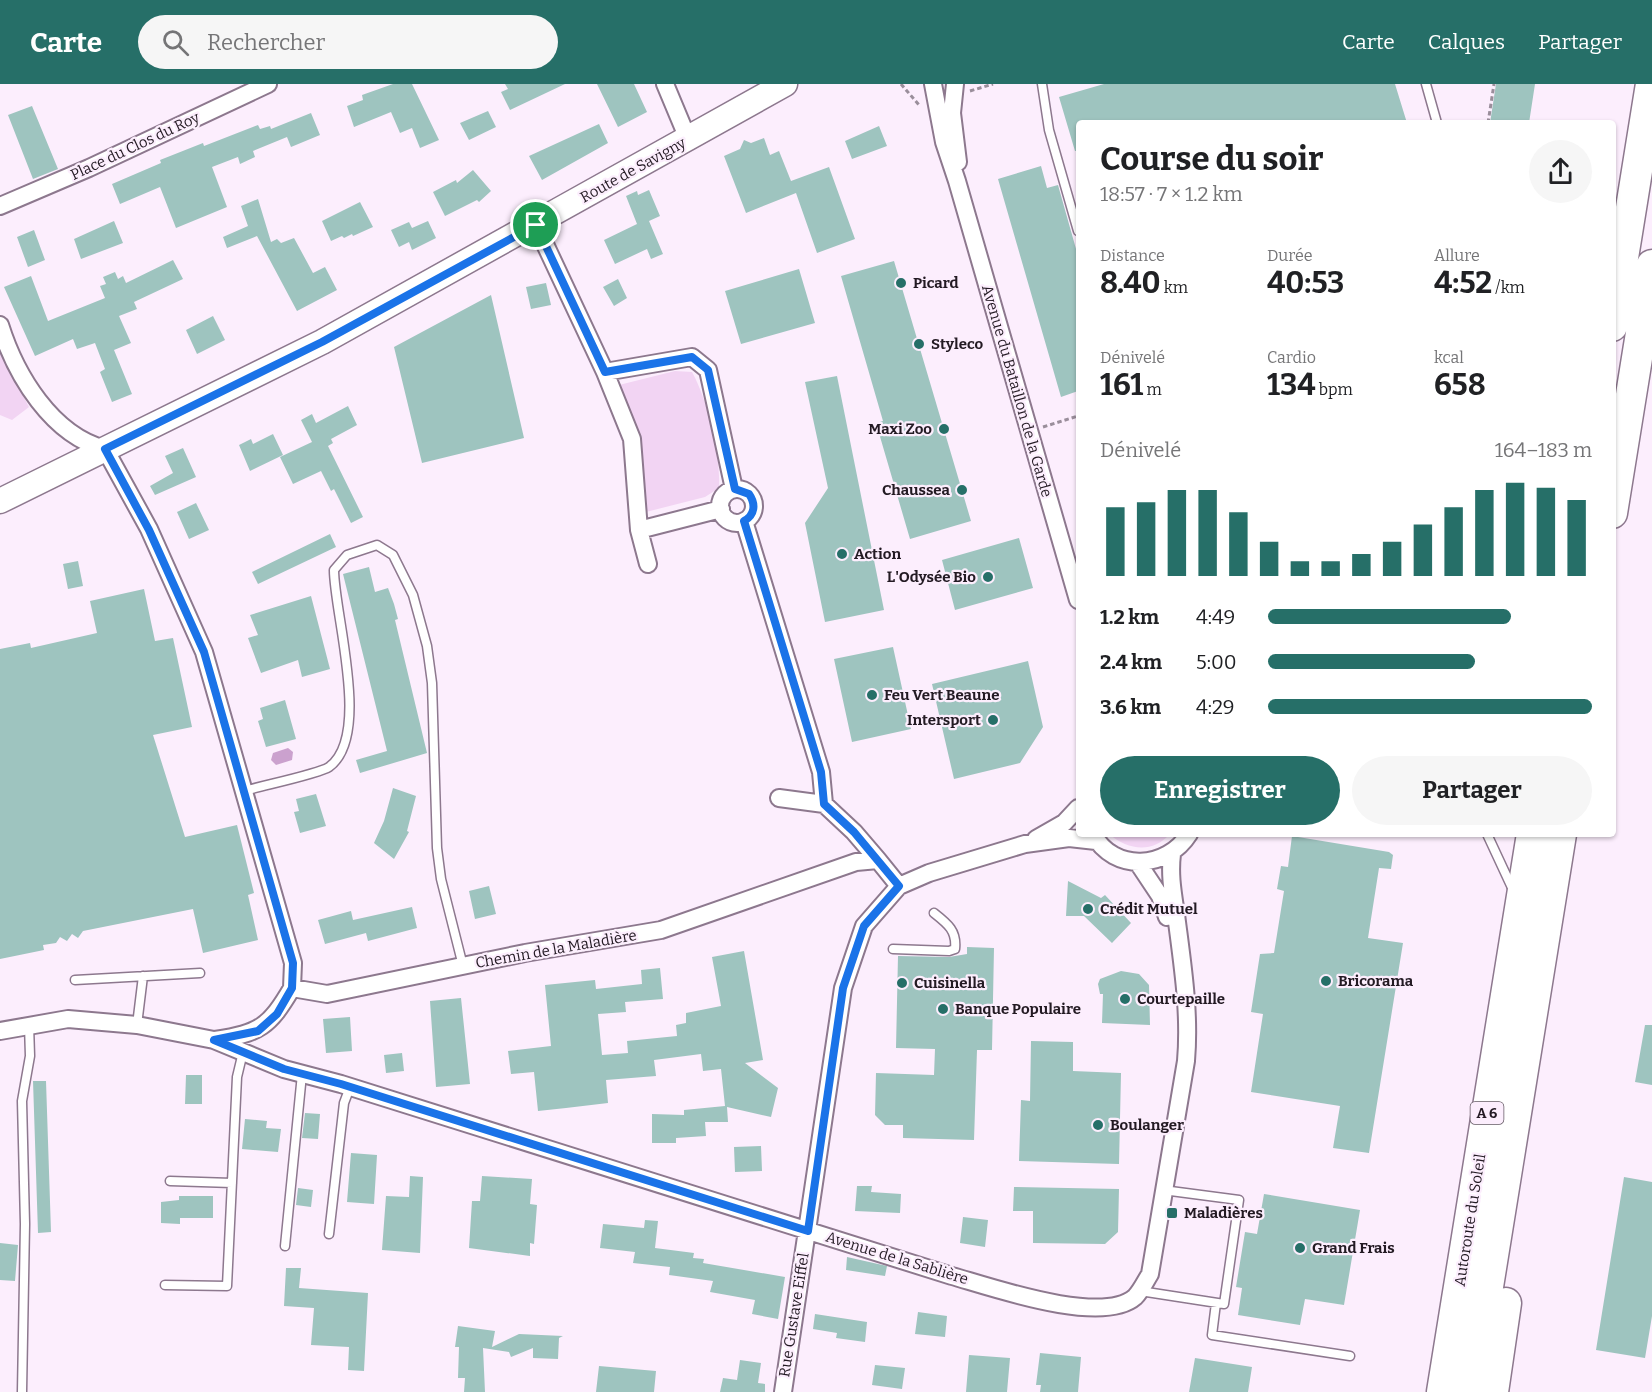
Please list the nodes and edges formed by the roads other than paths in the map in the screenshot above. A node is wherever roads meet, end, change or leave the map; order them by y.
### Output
1 (268, 84) edge
2 (665, 84) edge
3 (785, 84) edge
4 (933, 84) edge
5 (955, 84) edge
6 (1042, 84) edge
7 (1426, 84) edge
8 (1651, 84) edge
9 (1436, 120) edge
10 (688, 139) junction
11 (957, 181) junction
12 (0, 206) edge
13 (1076, 224) edge
14 (536, 225) junction
15 (1652, 265) edge
16 (1616, 301) edge
17 (0, 325) edge
18 (605, 372) junction
19 (105, 449) junction
20 (1616, 488) edge
21 (735, 489) junction
22 (0, 501) edge
23 (721, 508) junction
24 (744, 521) junction
25 (639, 530) junction
26 (648, 564) dead end
27 (1076, 593) edge
28 (244, 791) junction
29 (779, 798) dead end
30 (824, 804) junction
31 (1076, 810) edge
32 (1095, 837) edge
33 (1186, 837) edge
34 (1488, 837) edge
35 (1532, 837) edge
36 (1561, 837) edge
37 (1578, 837) edge
38 (1025, 844) junction
39 (1172, 854) junction
40 (878, 860) junction
41 (1138, 863) junction
42 (899, 886) junction
43 (1520, 906) junction
44 (934, 913) dead end
45 (1178, 943) junction
46 (893, 949) dead end
47 (463, 966) junction
48 (200, 973) dead end
49 (143, 976) junction
50 (75, 980) dead end
51 (292, 988) junction
52 (29, 1024) junction
53 (137, 1025) junction
54 (1, 1028) edge
55 (214, 1040) junction
56 (243, 1052) junction
57 (302, 1074) junction
58 (350, 1087) junction
59 (170, 1181) dead end
60 (232, 1183) junction
61 (1163, 1190) junction
62 (808, 1231) junction
63 (329, 1234) dead end
64 (285, 1246) dead end
65 (165, 1285) dead end
66 (1140, 1291) junction
67 (1216, 1303) junction
68 (1350, 1356) dead end
69 (22, 1392) edge
70 (783, 1392) edge
71 (1442, 1392) edge
72 (1471, 1392) edge
73 (1493, 1392) edge

1 - 12 street, Place du Clos du Roy
2 - 10 street
3 - 10 main road, Route de Savigny
4 - 11 street, Avenue du Bataillon de la Garde
5 - 11 street, Avenue du Bataillon de la Garde
6 - 13 lane
7 - 9 lane
8 - 16 highway
10 - 14 main road, Route de Savigny
11 - 27 street, Avenue du Bataillon de la Garde
14 - 18 street
14 - 19 main road, Route de Savigny
15 - 20 highway
17 - 19 street
18 - 21 street
18 - 25 street
19 - 22 main road, Route de Savigny
19 - 28 street
21 - 23 street
21 - 24 street
23 - 24 street
23 - 25 street
24 - 30 street
25 - 26 street
28 - 47 lane
28 - 51 street
29 - 30 street
30 - 40 street
31 - 38 street, Rue Gustave Eiffel
32 - 38 street, Rue Gustave Eiffel
32 - 41 street
33 - 39 street
34 - 43 lane
35 - 43 highway, Autoroute du Soleil / A 6
36 - 72 highway, Autoroute du Soleil / A 6
37 - 73 highway
38 - 42 street, Rue Gustave Eiffel
39 - 41 street
39 - 45 street
40 - 42 street
40 - 47 street, Chemin de la Maladière
41 - 45 street
42 - 62 street, Rue Gustave Eiffel
43 - 71 highway, Autoroute du Soleil / A 6
44 - 46 lane
45 - 61 street
47 - 51 street, Chemin de la Maladière
48 - 49 lane
49 - 50 lane
49 - 53 lane
51 - 55 street
52 - 53 street, Avenue de la Sablière
52 - 54 street, Avenue de la Sablière
52 - 69 lane
53 - 55 street, Avenue de la Sablière
55 - 56 street, Avenue de la Sablière
56 - 57 street, Avenue de la Sablière
56 - 60 lane
57 - 58 street, Avenue de la Sablière
57 - 64 lane
58 - 62 street, Avenue de la Sablière
58 - 63 lane
59 - 60 lane
60 - 65 lane
61 - 66 street
61 - 67 lane
62 - 66 street, Avenue de la Sablière
62 - 70 street, Rue Gustave Eiffel
66 - 67 lane
67 - 68 lane

